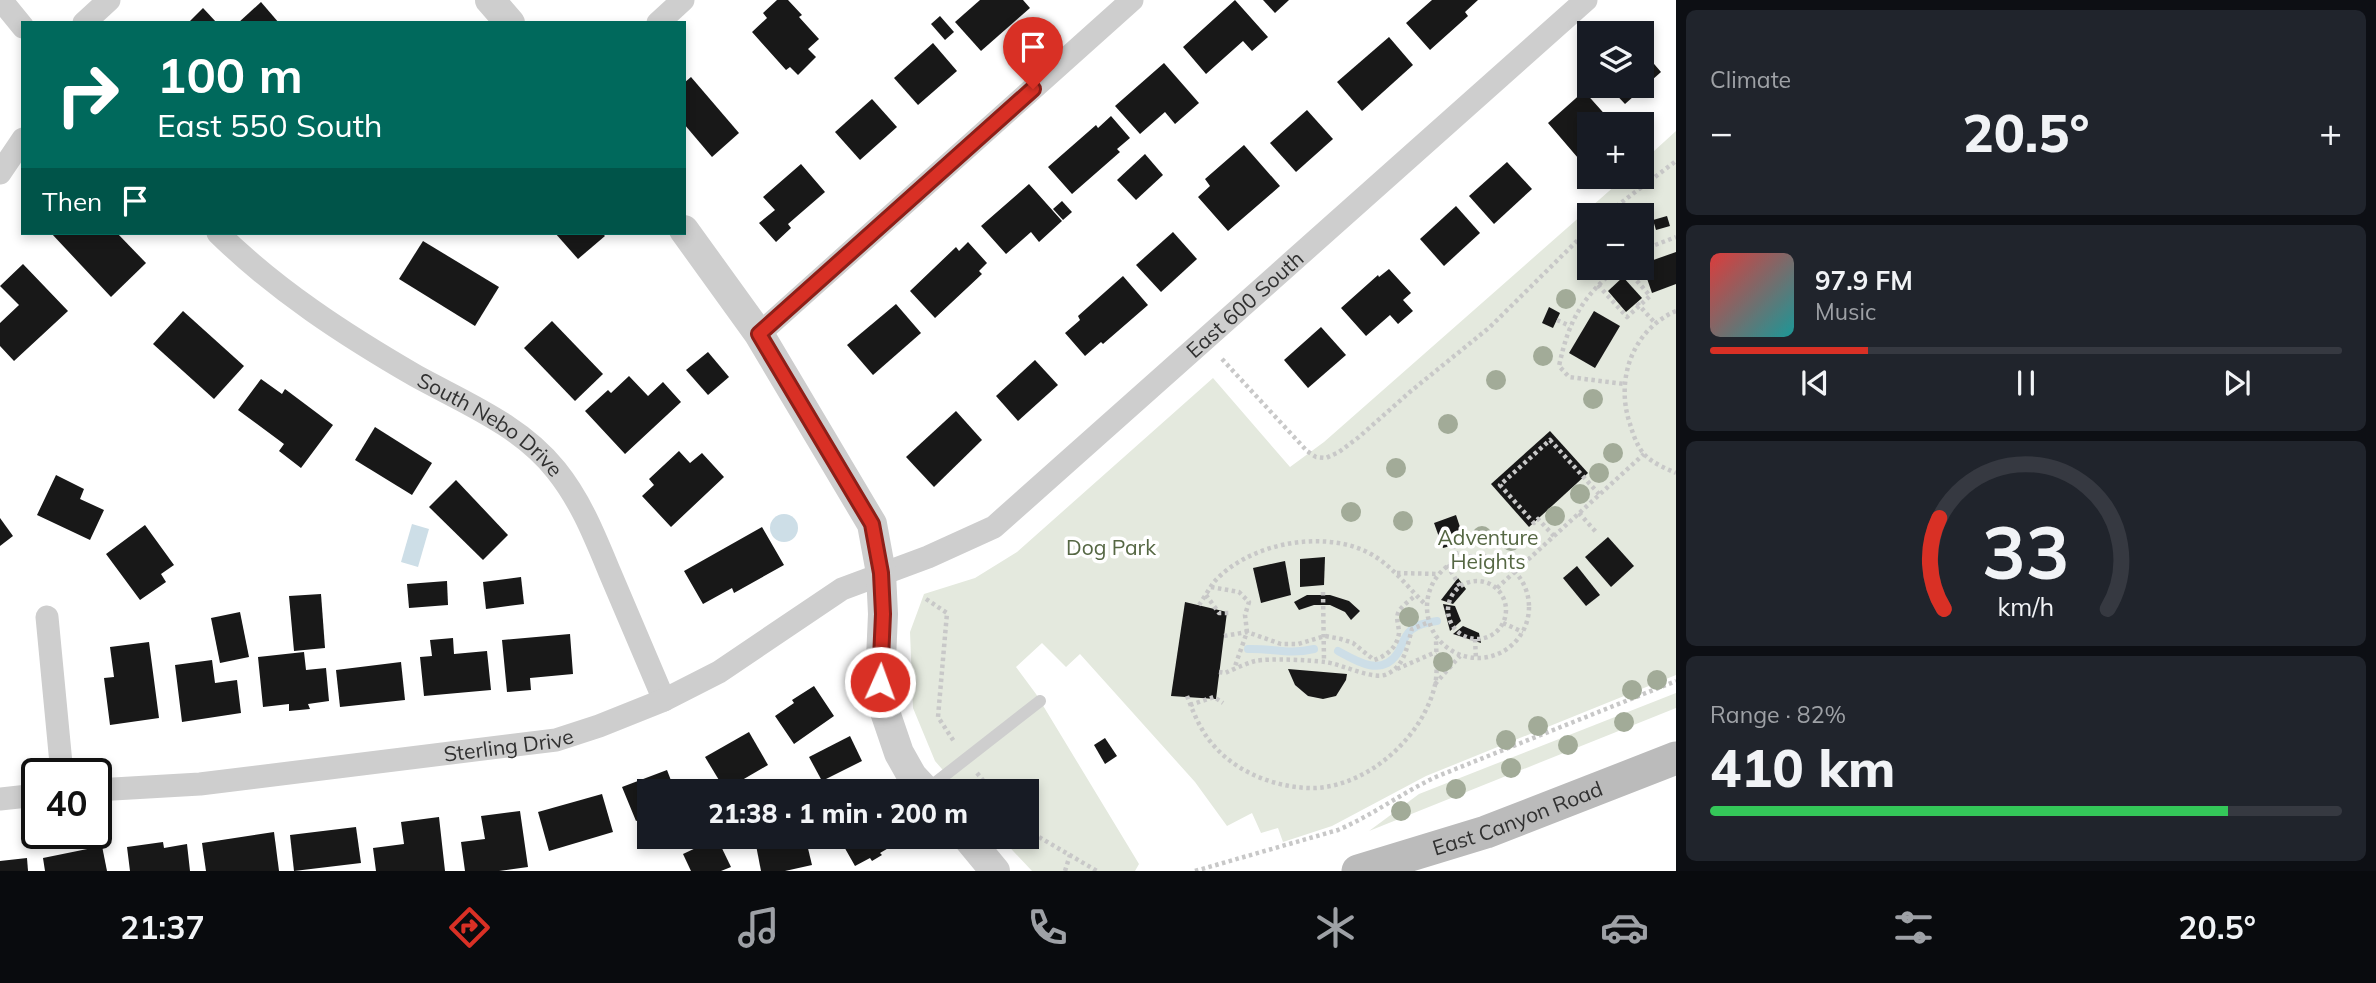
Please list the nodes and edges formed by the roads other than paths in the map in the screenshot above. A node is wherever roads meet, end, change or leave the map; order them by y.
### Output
1 (1, 0) edge
2 (109, 0) edge
3 (490, 0) edge
4 (683, 0) edge
5 (1132, 0) edge
6 (1586, 0) edge
7 (86, 21) edge
8 (508, 21) edge
9 (660, 21) edge
10 (21, 25) edge
11 (21, 142) edge
12 (0, 173) edge
13 (686, 233) edge
14 (220, 235) edge
15 (759, 334) junction
16 (881, 573) junction
17 (47, 617) dead end
18 (664, 700) junction
19 (1040, 701) dead end
20 (60, 758) edge
21 (1676, 758) edge
22 (915, 779) edge
23 (940, 779) edge
24 (112, 789) edge
25 (21, 797) edge
26 (0, 799) edge
27 (976, 849) edge
28 (995, 871) edge
29 (1358, 871) edge

1 - 10 street
2 - 7 street
3 - 8 street
4 - 9 street
5 - 15 street
6 - 16 street, East 600 South
11 - 12 street
13 - 15 street
14 - 18 street, South Nebo Drive
15 - 16 street
16 - 18 street, Sterling Drive
16 - 22 street
17 - 20 street
18 - 24 street, Sterling Drive
19 - 23 lane
21 - 29 main road, East Canyon Road
25 - 26 street
27 - 28 street

